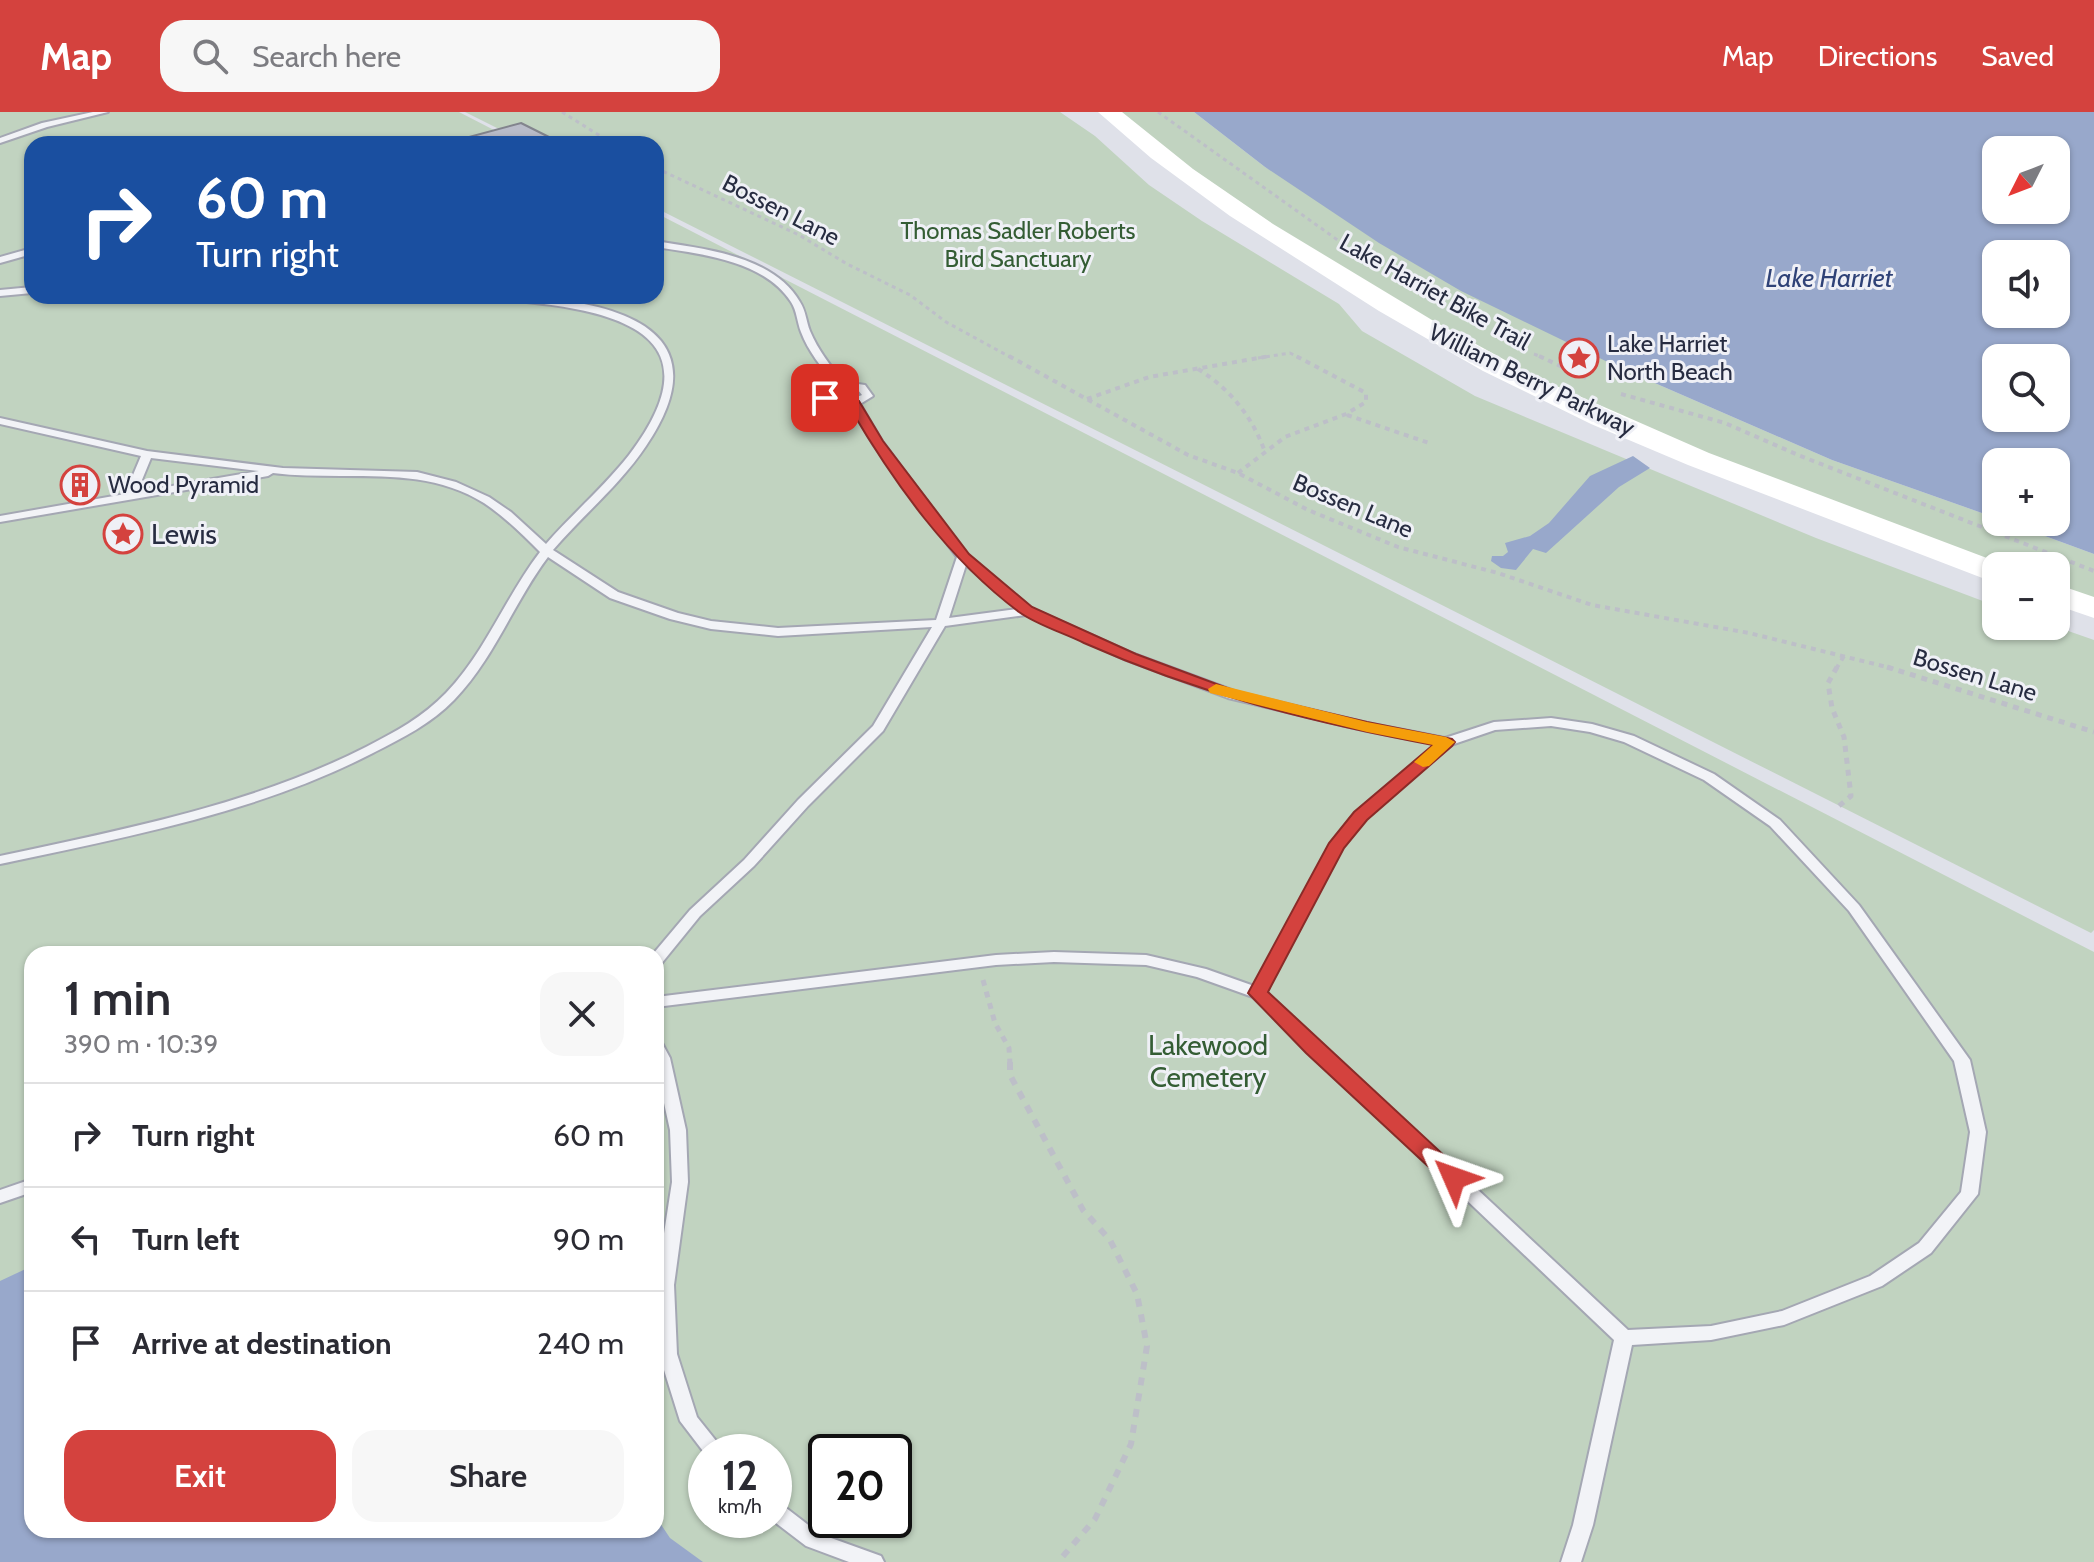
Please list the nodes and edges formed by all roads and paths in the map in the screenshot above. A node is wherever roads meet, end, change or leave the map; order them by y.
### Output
1 (104, 112) edge
2 (562, 112) edge
3 (1109, 112) edge
4 (1158, 112) edge
5 (600, 136) edge
6 (0, 141) edge
7 (664, 172) edge
8 (664, 245) edge
9 (1348, 247) dead end
10 (24, 253) edge
11 (0, 260) edge
12 (24, 291) edge
13 (0, 293) edge
14 (561, 304) edge
15 (1530, 353) dead end
16 (1198, 369) junction
17 (1594, 383) dead end
18 (841, 385) junction
19 (1608, 388) dead end
20 (1087, 399) junction
21 (854, 403) junction
22 (1346, 414) junction
23 (0, 421) edge
24 (1429, 443) dead end
25 (1265, 452) junction
26 (147, 454) junction
27 (283, 471) junction
28 (1238, 473) junction
29 (129, 497) junction
30 (0, 519) edge
31 (546, 551) junction
32 (963, 557) junction
33 (1982, 567) edge
34 (2094, 571) edge
35 (2070, 599) edge
36 (2094, 608) edge
37 (1027, 611) junction
38 (941, 623) junction
39 (1844, 656) junction
40 (2094, 732) edge
41 (1446, 742) junction
42 (1839, 806) dead end
43 (0, 860) edge
44 (664, 950) edge
45 (978, 963) junction
46 (1258, 993) junction
47 (664, 1001) edge
48 (664, 1067) edge
49 (24, 1188) edge
50 (0, 1197) edge
51 (1624, 1338) junction
52 (700, 1434) edge
53 (792, 1524) edge
54 (874, 1562) edge
55 (1058, 1562) edge
56 (1571, 1562) edge

1 - 6 lane
2 - 5 path
3 - 33 street, William Berry Parkway
4 - 9 path
7 - 20 path, Bossen Lane
8 - 18 lane
10 - 11 lane
12 - 13 lane
14 - 31 lane
15 - 17 path
16 - 20 path
16 - 22 path
16 - 25 path
18 - 21 lane
18 - 21 lane
19 - 34 path
20 - 28 path, Bossen Lane
21 - 32 lane
22 - 24 path
22 - 25 path
23 - 26 lane
25 - 28 path
26 - 27 lane
26 - 29 lane
27 - 29 lane
27 - 31 lane
28 - 39 path, Bossen Lane
29 - 30 lane
31 - 38 lane
31 - 43 lane
32 - 37 lane
32 - 38 lane
35 - 36 street
37 - 38 lane
37 - 41 lane
38 - 44 lane
39 - 40 path, Bossen Lane
39 - 42 path
41 - 46 lane
41 - 51 lane
45 - 46 lane
45 - 47 lane
45 - 55 path
46 - 51 lane
48 - 52 lane
49 - 50 lane
51 - 56 lane
53 - 54 lane

